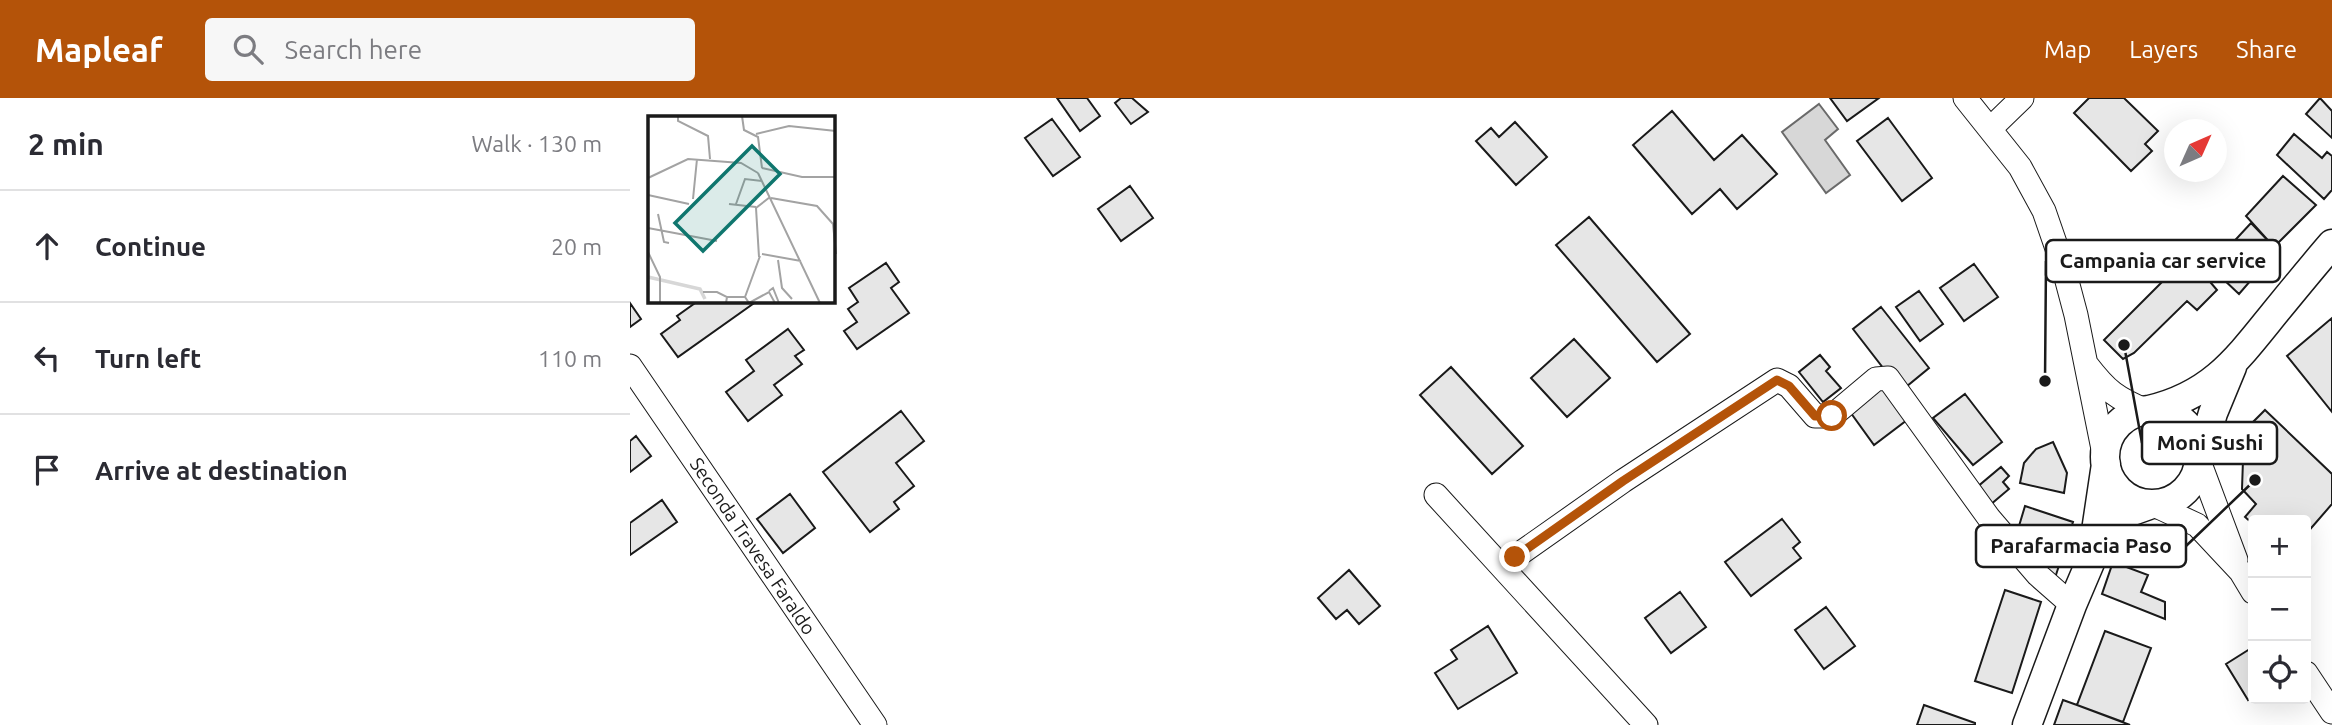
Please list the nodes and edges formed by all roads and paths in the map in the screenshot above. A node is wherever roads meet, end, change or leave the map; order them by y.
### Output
1 (1965, 98) edge
2 (2022, 98) edge
3 (1990, 129) junction
4 (2332, 244) edge
5 (2084, 361) junction
6 (2233, 364) junction
7 (630, 366) edge
8 (2147, 411) junction
9 (2199, 461) junction
10 (2106, 464) junction
11 (1436, 495) dead end
12 (2152, 504) junction
13 (1515, 557) dead end
14 (2092, 558) junction
15 (2241, 572) junction
16 (2248, 584) edge
17 (2072, 605) junction
18 (2311, 680) edge
19 (2332, 712) edge
20 (875, 725) edge
21 (1646, 725) edge
22 (2027, 725) edge

1 - 3 street
2 - 3 street
3 - 5 street
4 - 6 main road
5 - 8 street
5 - 10 street
6 - 8 main road
6 - 9 main road
7 - 20 street, Seconda Travesa Faraldo
8 - 9 main road
8 - 10 main road
9 - 12 main road
9 - 15 street
10 - 12 main road
10 - 14 main road
11 - 21 street
12 - 14 main road
12 - 15 street
13 - 17 street
14 - 17 main road
15 - 16 street
17 - 22 main road
18 - 19 street

